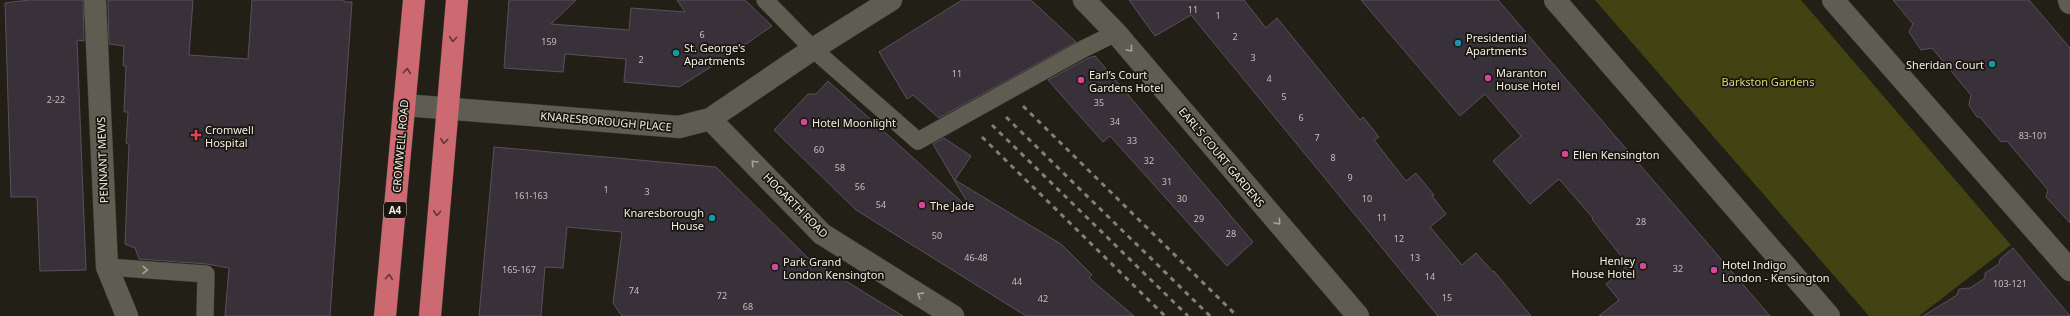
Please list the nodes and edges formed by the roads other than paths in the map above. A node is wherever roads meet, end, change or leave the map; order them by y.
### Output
1 (95, 0) edge
2 (414, 0) edge
3 (456, 0) edge
4 (765, 0) edge
5 (891, 0) edge
6 (1832, 0) edge
7 (1086, 1) edge
8 (1557, 1) edge
9 (1116, 32) junction
10 (813, 49) junction
11 (404, 105) junction
12 (447, 108) junction
13 (710, 119) junction
14 (107, 267) junction
15 (2070, 270) edge
16 (126, 316) edge
17 (205, 316) edge
18 (385, 316) edge
19 (430, 316) edge
20 (953, 316) edge
21 (1358, 316) edge
22 (1829, 316) edge

1 - 14 street, PENNANT MEWS
11 -> 2 highway, CROMWELL ROAD / A4
3 -> 12 highway
4 - 10 lane
5 - 10 street, KNARESBOROUGH PLACE
6 - 15 street
7 - 9 street, EARL'S COURT GARDENS
8 - 22 street
9 - 10 lane
9 -> 21 street, EARL'S COURT GARDENS
10 - 13 street, KNARESBOROUGH PLACE
11 - 12 street, KNARESBOROUGH PLACE
18 -> 11 highway, CROMWELL ROAD / A4
12 - 13 street, KNARESBOROUGH PLACE
12 -> 19 highway
20 -> 13 street, HOGARTH ROAD
14 - 16 street, PENNANT MEWS
14 -> 17 lane

